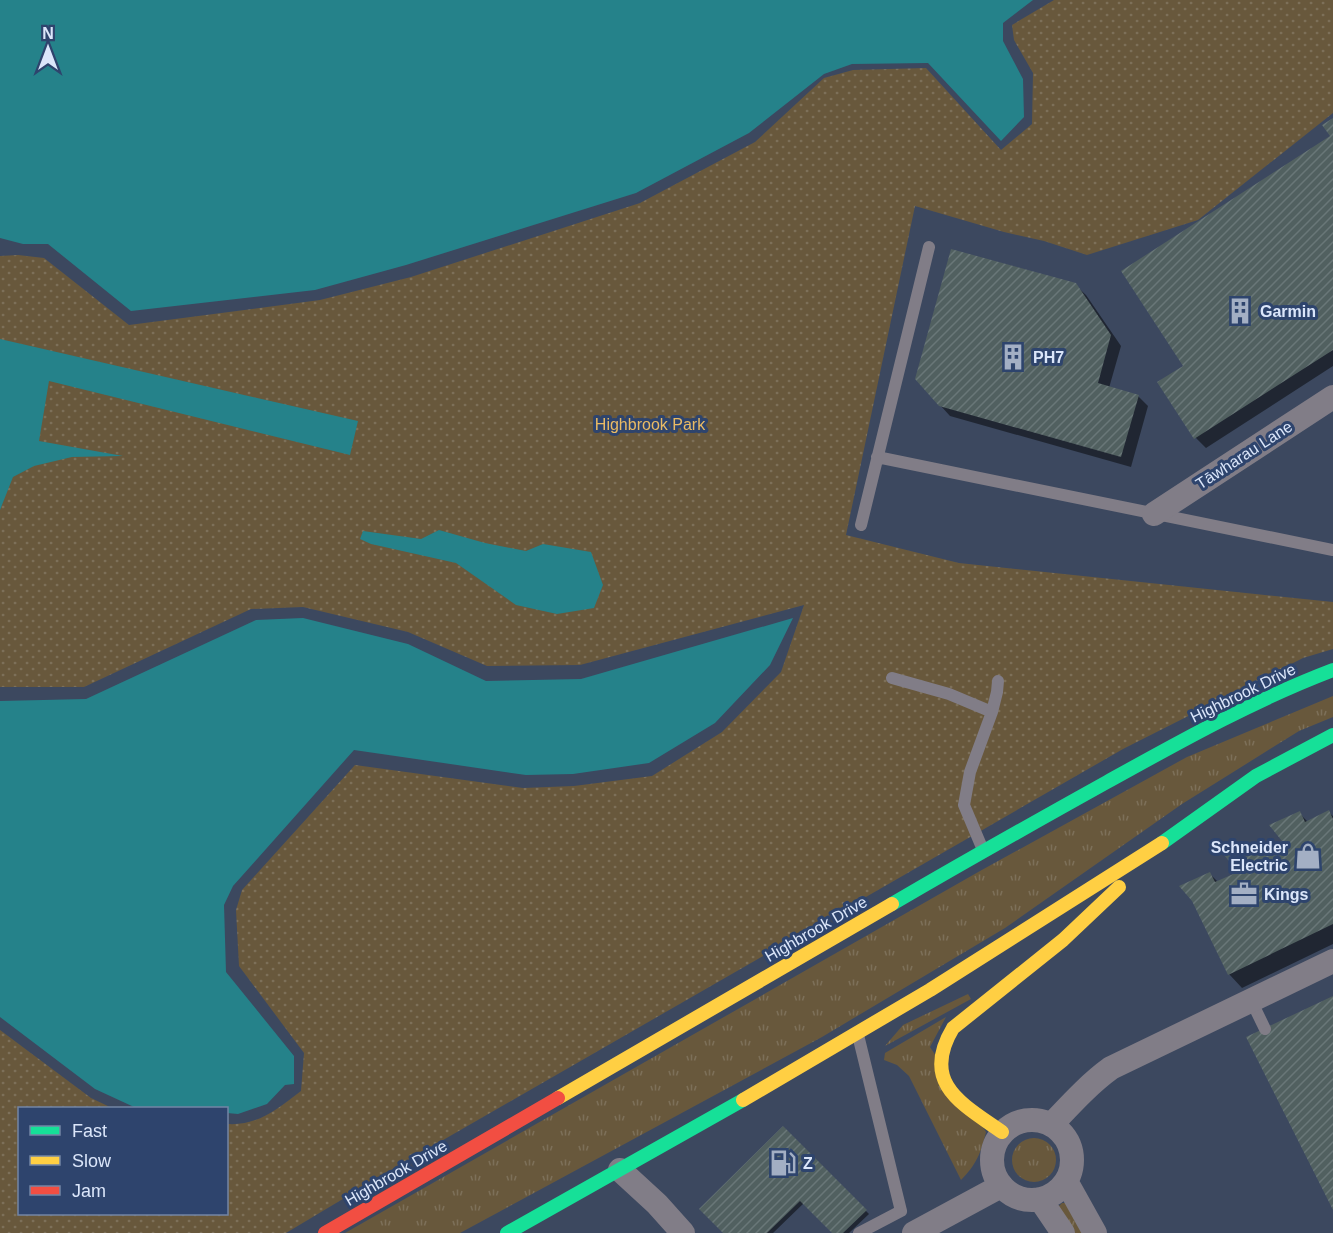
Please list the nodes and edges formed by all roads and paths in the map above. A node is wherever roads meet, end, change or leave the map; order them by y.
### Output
1 (928, 247) dead end
2 (1333, 397) edge
3 (877, 457) junction
4 (1154, 514) junction
5 (861, 525) dead end
6 (1333, 550) edge
7 (1333, 670) edge
8 (892, 678) dead end
9 (998, 681) dead end
10 (992, 712) junction
11 (1333, 735) edge
12 (1177, 833) junction
13 (983, 851) junction
14 (1333, 961) edge
15 (1251, 1000) junction
16 (1265, 1029) dead end
17 (857, 1033) junction
18 (1052, 1124) junction
19 (1002, 1132) junction
20 (620, 1170) junction
21 (1066, 1181) junction
22 (1001, 1186) junction
23 (1040, 1199) junction
24 (908, 1222) edge
25 (325, 1233) edge
26 (507, 1233) edge
27 (683, 1233) edge
28 (859, 1233) edge
29 (1063, 1233) edge
30 (1095, 1233) edge

1 - 3 lane
2 - 4 street, Tāwharau Lane
3 - 4 lane
3 - 5 lane
4 - 6 lane
7 - 13 main road, Highbrook Drive
8 - 10 lane
9 - 10 lane
10 - 13 lane
11 - 12 main road
12 - 17 main road
12 - 19 main road
13 - 25 main road, Highbrook Drive
14 - 15 street
15 - 16 lane
15 - 18 street
17 - 20 main road
17 - 24 lane
18 - 19 street
18 - 21 street
19 - 22 street
20 - 26 main road
20 - 27 street
21 - 23 street
21 - 30 street
22 - 23 street
22 - 24 street
23 - 29 street
24 - 28 lane

